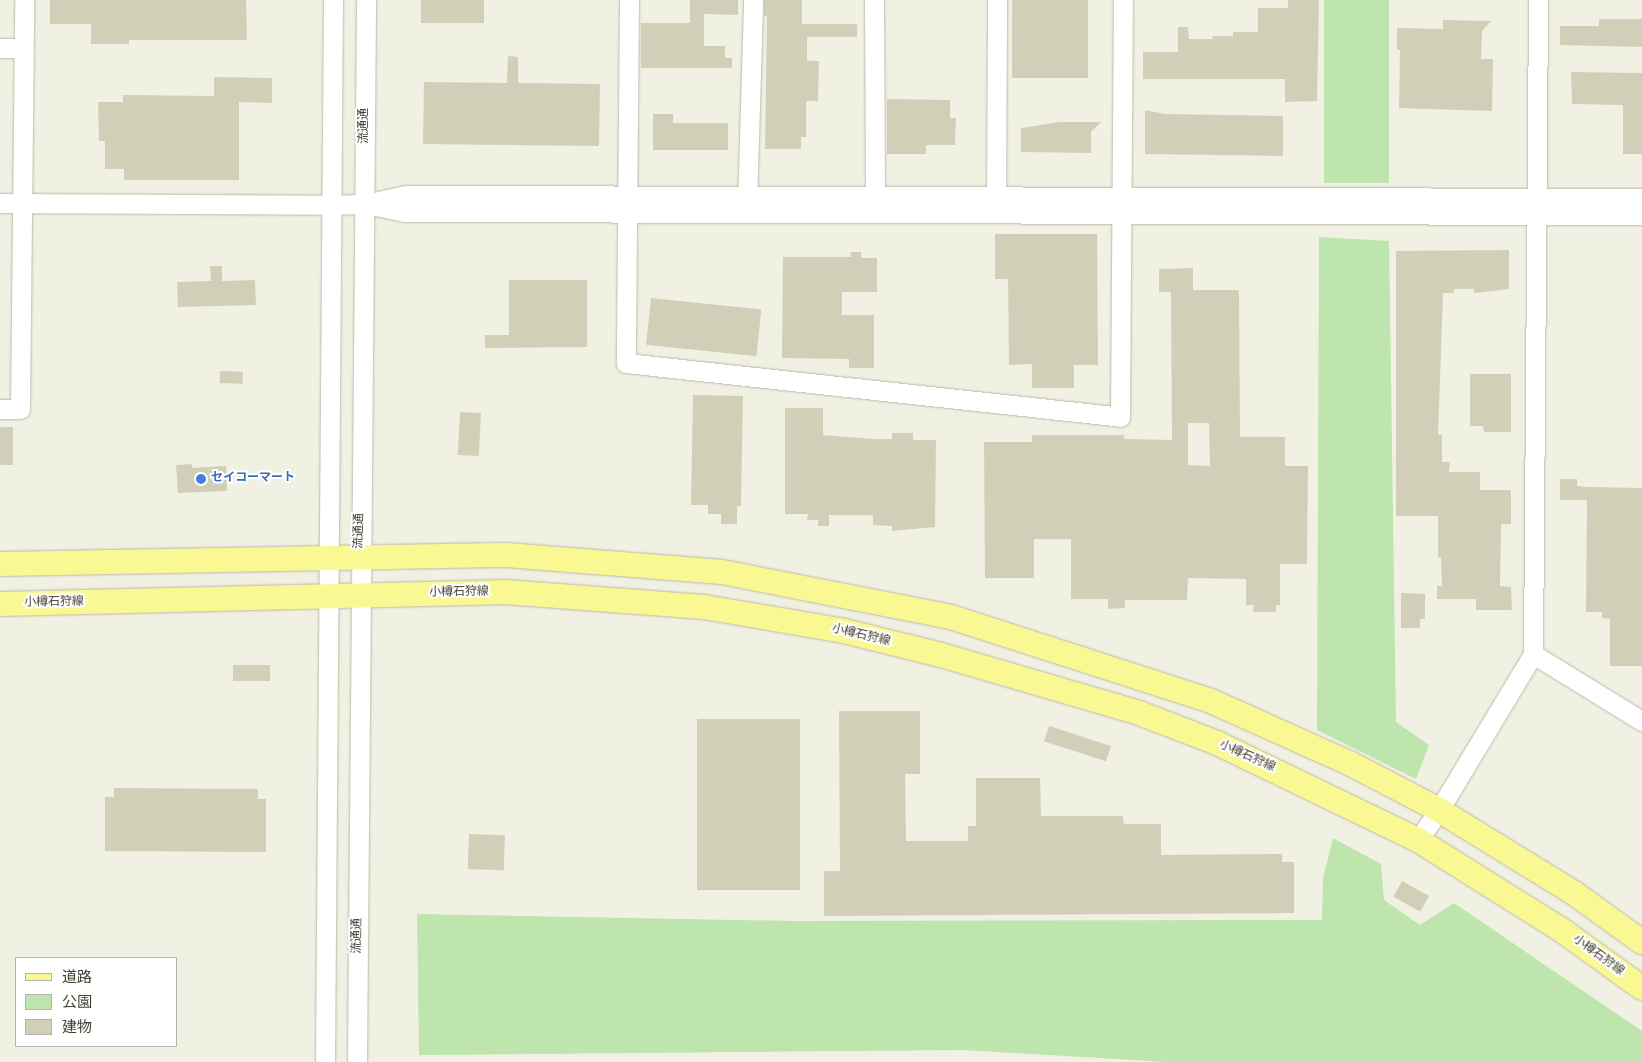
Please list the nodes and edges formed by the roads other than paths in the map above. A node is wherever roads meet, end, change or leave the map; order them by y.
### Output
1 (24, 0) edge
2 (333, 0) edge
3 (366, 0) edge
4 (629, 0) edge
5 (753, 0) edge
6 (874, 0) edge
7 (997, 0) edge
8 (1123, 0) edge
9 (1538, 0) edge
10 (0, 48) edge
11 (23, 48) junction
12 (1642, 198) edge
13 (0, 202) edge
14 (23, 203) junction
15 (365, 204) junction
16 (627, 204) junction
17 (747, 204) junction
18 (874, 204) junction
19 (332, 205) junction
20 (995, 205) junction
21 (1123, 205) junction
22 (1535, 206) junction
23 (1642, 215) edge
24 (0, 409) edge
25 (330, 557) junction
26 (359, 557) junction
27 (0, 564) edge
28 (360, 595) junction
29 (328, 596) junction
30 (0, 604) edge
31 (1533, 654) junction
32 (1642, 721) edge
33 (1439, 810) junction
34 (1418, 840) junction
35 (1642, 942) edge
36 (1642, 988) edge
37 (325, 1062) edge
38 (357, 1062) edge

1 - 11 street
2 - 19 street
3 - 15 street, 流通通
4 - 16 street
5 - 17 street
6 - 18 street
7 - 20 street
8 - 21 street
9 - 22 street
10 - 11 street
11 - 14 street
12 - 22 street
13 - 14 street
14 - 19 street
14 - 24 street
15 - 16 street
15 - 19 street
15 - 26 street, 流通通
16 - 17 street
16 - 21 street
17 - 18 street
18 - 20 street
19 - 25 street
20 - 21 street
21 - 22 street
22 - 23 street
22 - 31 street
25 - 26 main road
25 - 27 main road
25 - 29 street
26 - 28 street, 流通通
26 - 33 main road
28 - 29 main road, 小樽石狩線
28 - 34 main road, 小樽石狩線
28 - 38 street, 流通通
29 - 30 main road, 小樽石狩線
29 - 37 street
31 - 32 street
31 - 33 street
33 - 34 street
33 - 35 main road
34 - 36 main road, 小樽石狩線

